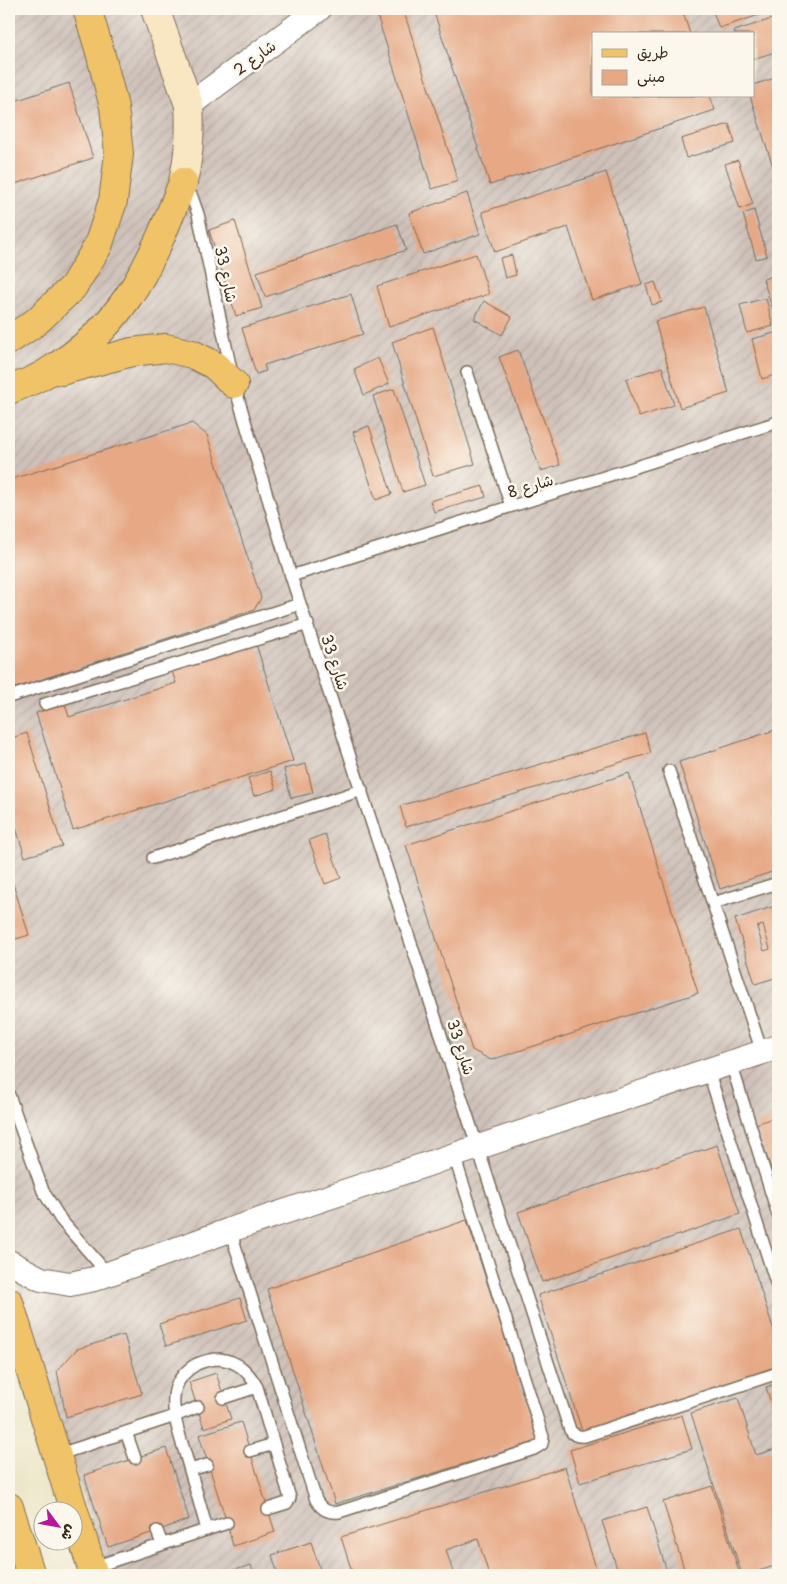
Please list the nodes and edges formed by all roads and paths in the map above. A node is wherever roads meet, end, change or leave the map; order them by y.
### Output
1 (87, 9) edge
2 (156, 9) edge
3 (319, 9) edge
4 (188, 106) junction
5 (184, 182) junction
6 (9, 340) edge
7 (467, 372) dead end
8 (38, 378) junction
9 (234, 384) junction
10 (9, 390) edge
11 (778, 422) edge
12 (511, 506) junction
13 (291, 576) junction
14 (300, 604) junction
15 (308, 624) junction
16 (9, 697) edge
17 (44, 704) dead end
18 (669, 771) dead end
19 (362, 790) junction
20 (153, 858) dead end
21 (778, 883) edge
22 (713, 903) junction
23 (770, 1050) edge
24 (731, 1062) junction
25 (708, 1070) junction
26 (9, 1095) edge
27 (479, 1147) junction
28 (454, 1155) junction
29 (778, 1214) edge
30 (230, 1230) junction
31 (9, 1262) edge
32 (108, 1274) junction
33 (778, 1289) edge
34 (9, 1302) edge
35 (778, 1372) edge
36 (256, 1387) junction
37 (223, 1398) dead end
38 (198, 1407) dead end
39 (175, 1416) junction
40 (126, 1432) junction
41 (274, 1444) junction
42 (250, 1451) dead end
43 (57, 1455) junction
44 (135, 1458) dead end
45 (208, 1464) dead end
46 (190, 1470) junction
47 (9, 1507) edge
48 (268, 1509) dead end
49 (228, 1523) dead end
50 (207, 1530) junction
51 (157, 1531) dead end
52 (162, 1544) junction
53 (92, 1572) edge
54 (31, 1575) edge

1 - 6 main road
2 - 4 street
3 - 4 street, شارع 2
4 - 5 street
5 - 8 main road
5 - 9 lane, شارع 33
7 - 12 lane
8 - 9 main road
8 - 10 main road
9 - 13 lane, شارع 33
11 - 12 lane, شارع 8
12 - 13 lane, شارع 8
13 - 14 lane, شارع 33
14 - 15 lane, شارع 33
14 - 16 lane
15 - 17 lane
15 - 19 lane, شارع 33
18 - 22 lane
19 - 20 lane
19 - 27 lane, شارع 33
21 - 22 lane
22 - 23 lane
23 - 24 street
24 - 25 street
24 - 29 lane
25 - 27 street
25 - 33 lane
26 - 32 lane
27 - 28 street
27 - 35 lane, شارع 33
28 - 30 street
28 - 30 lane
30 - 32 street
31 - 32 street
34 - 43 main road
36 - 37 lane
36 - 39 lane
36 - 41 lane
38 - 39 lane
39 - 40 lane
39 - 46 lane
40 - 43 lane
40 - 44 lane
41 - 42 lane
41 - 48 lane
43 - 53 main road
45 - 46 lane
46 - 50 lane
47 - 54 main road
49 - 50 lane
50 - 52 lane
51 - 52 lane
52 - 53 lane

